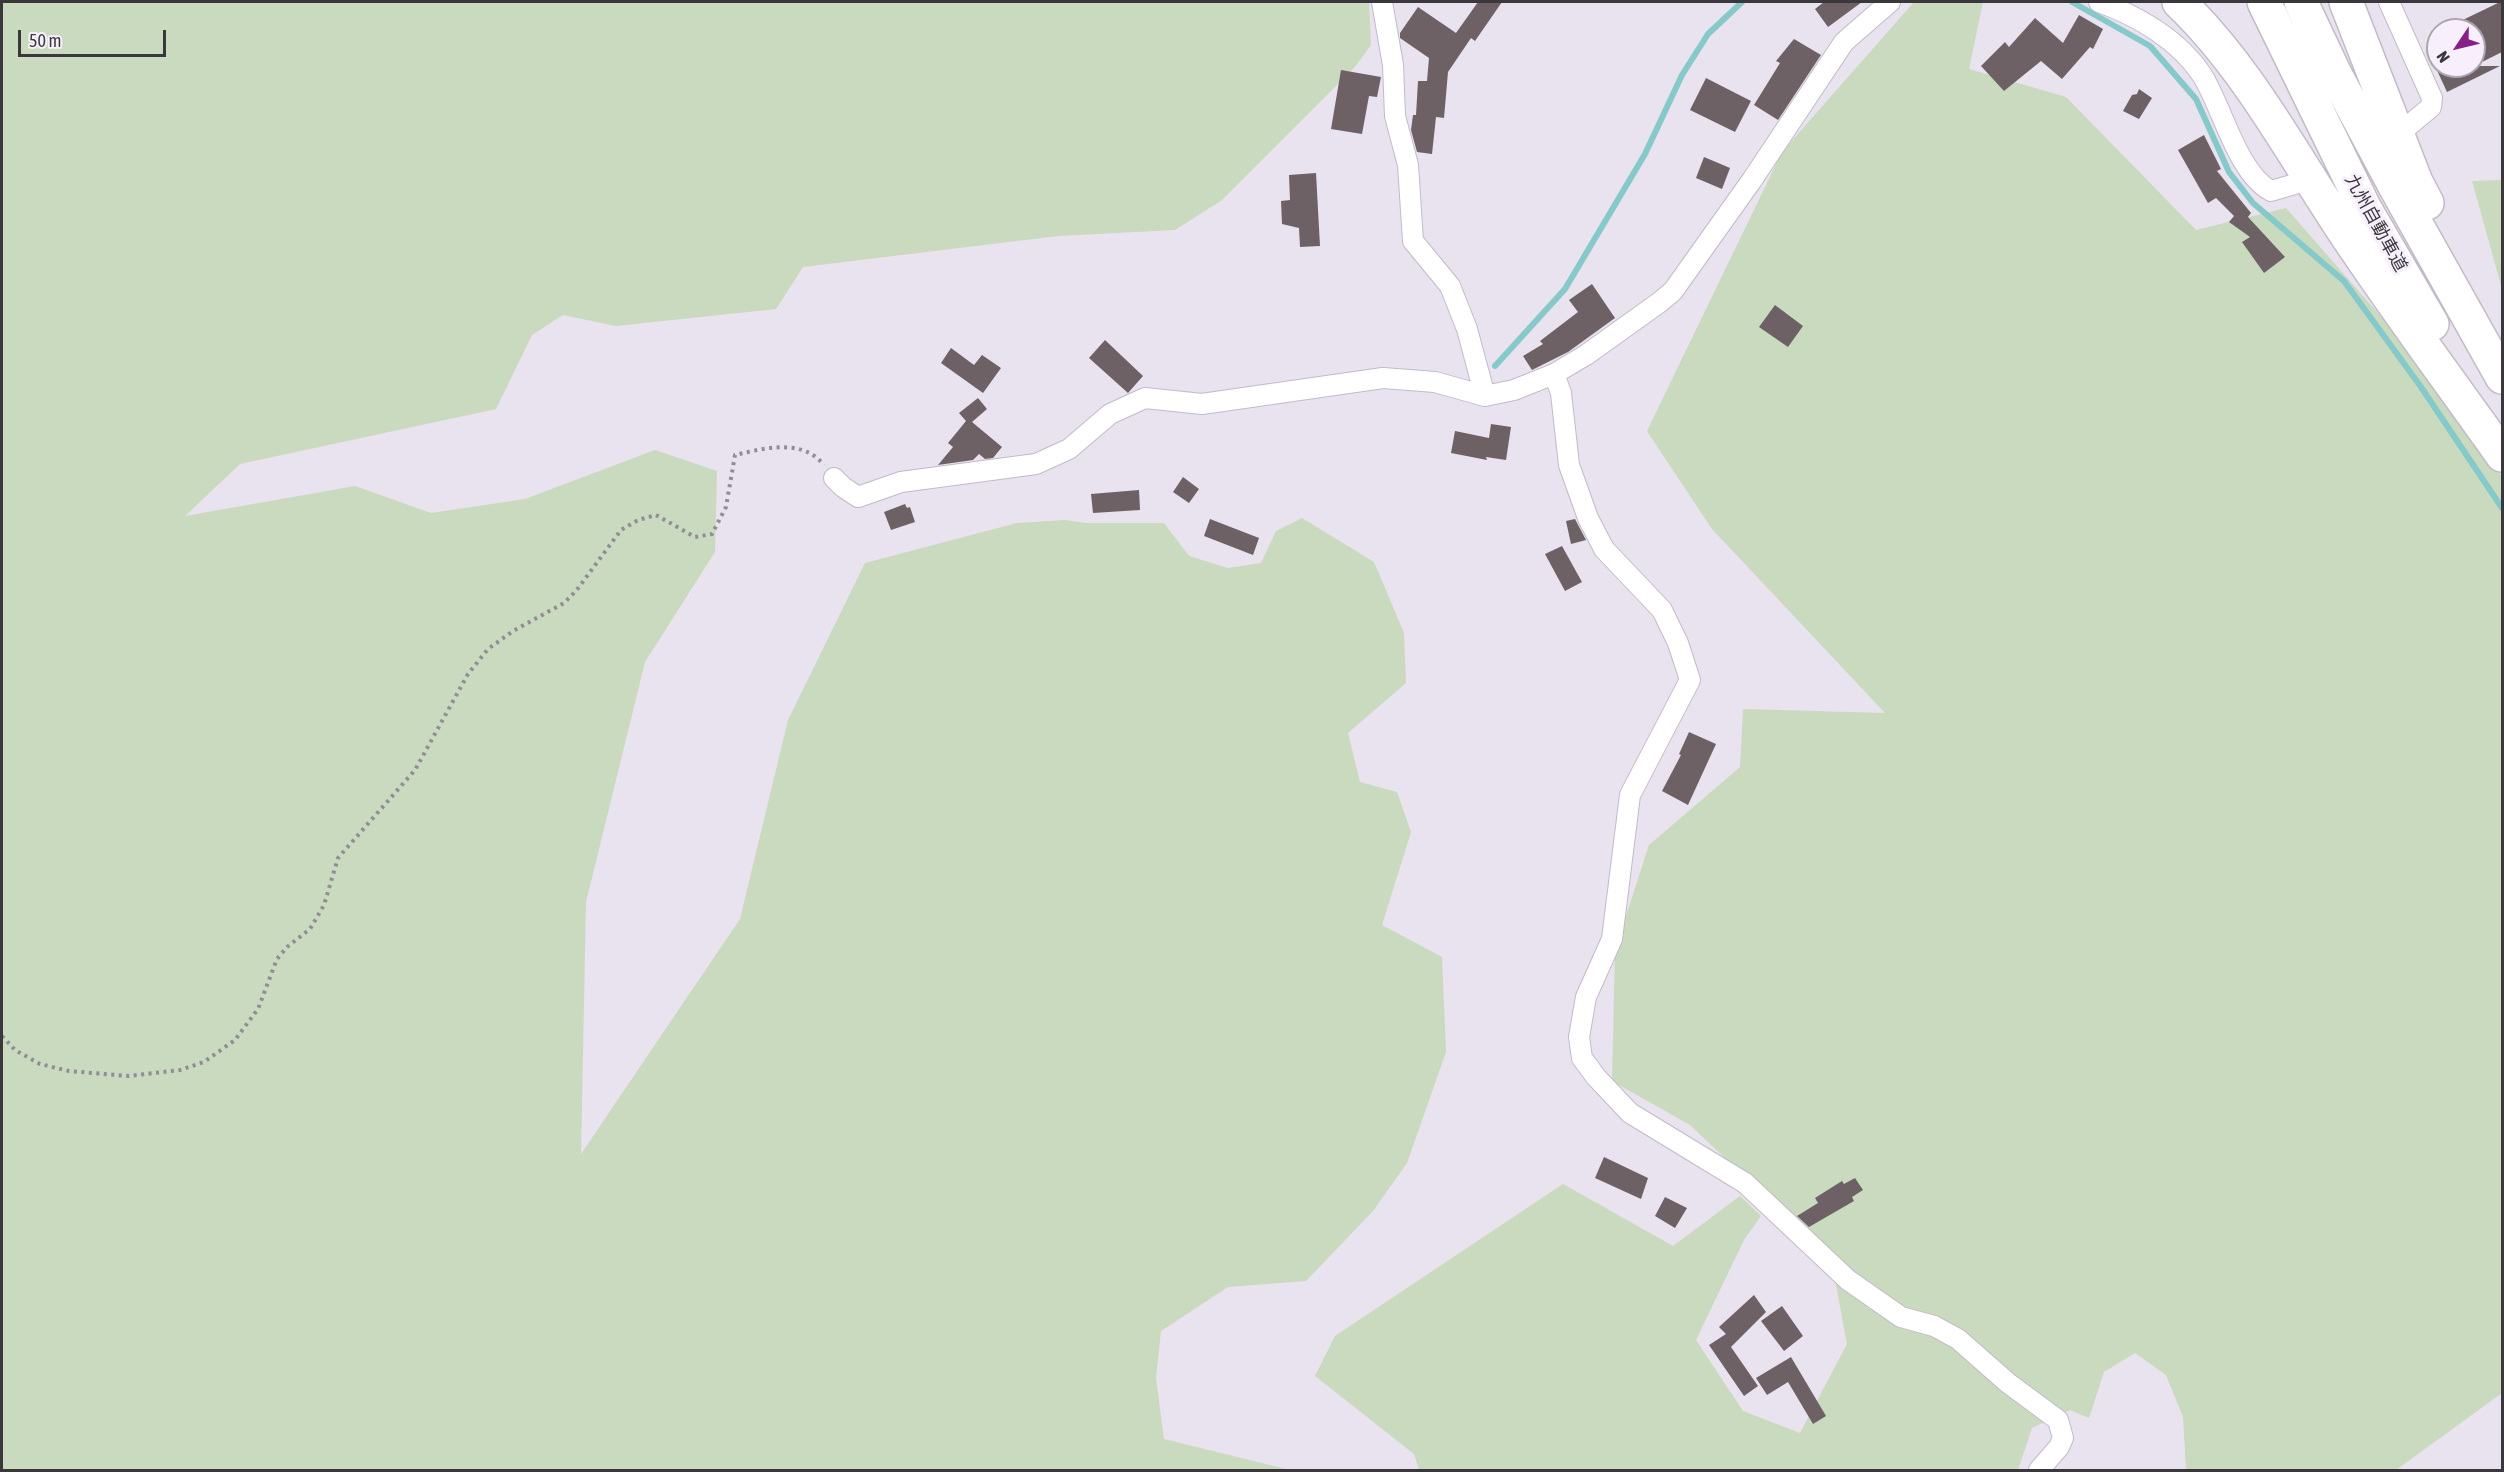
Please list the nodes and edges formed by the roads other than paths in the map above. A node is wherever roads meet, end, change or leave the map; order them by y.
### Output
1 (1382, 2) edge
2 (1890, 2) edge
3 (2099, 2) edge
4 (2179, 2) edge
5 (2264, 2) edge
6 (2301, 2) edge
7 (2346, 2) edge
8 (2389, 2) edge
9 (2407, 127) dead end
10 (2295, 184) dead end
11 (1554, 374) junction
12 (2502, 376) edge
13 (1485, 396) junction
14 (2502, 437) edge
15 (2502, 455) edge
16 (834, 478) road end
17 (2039, 1470) edge

1 - 13 street
2 - 11 street
3 - 10 street
4 - 15 highway
5 - 14 highway, 九州自動車道
6 - 12 highway, 九州自動車道
7 - 12 highway
8 - 9 street
11 - 13 street
11 - 17 street
13 - 16 street

